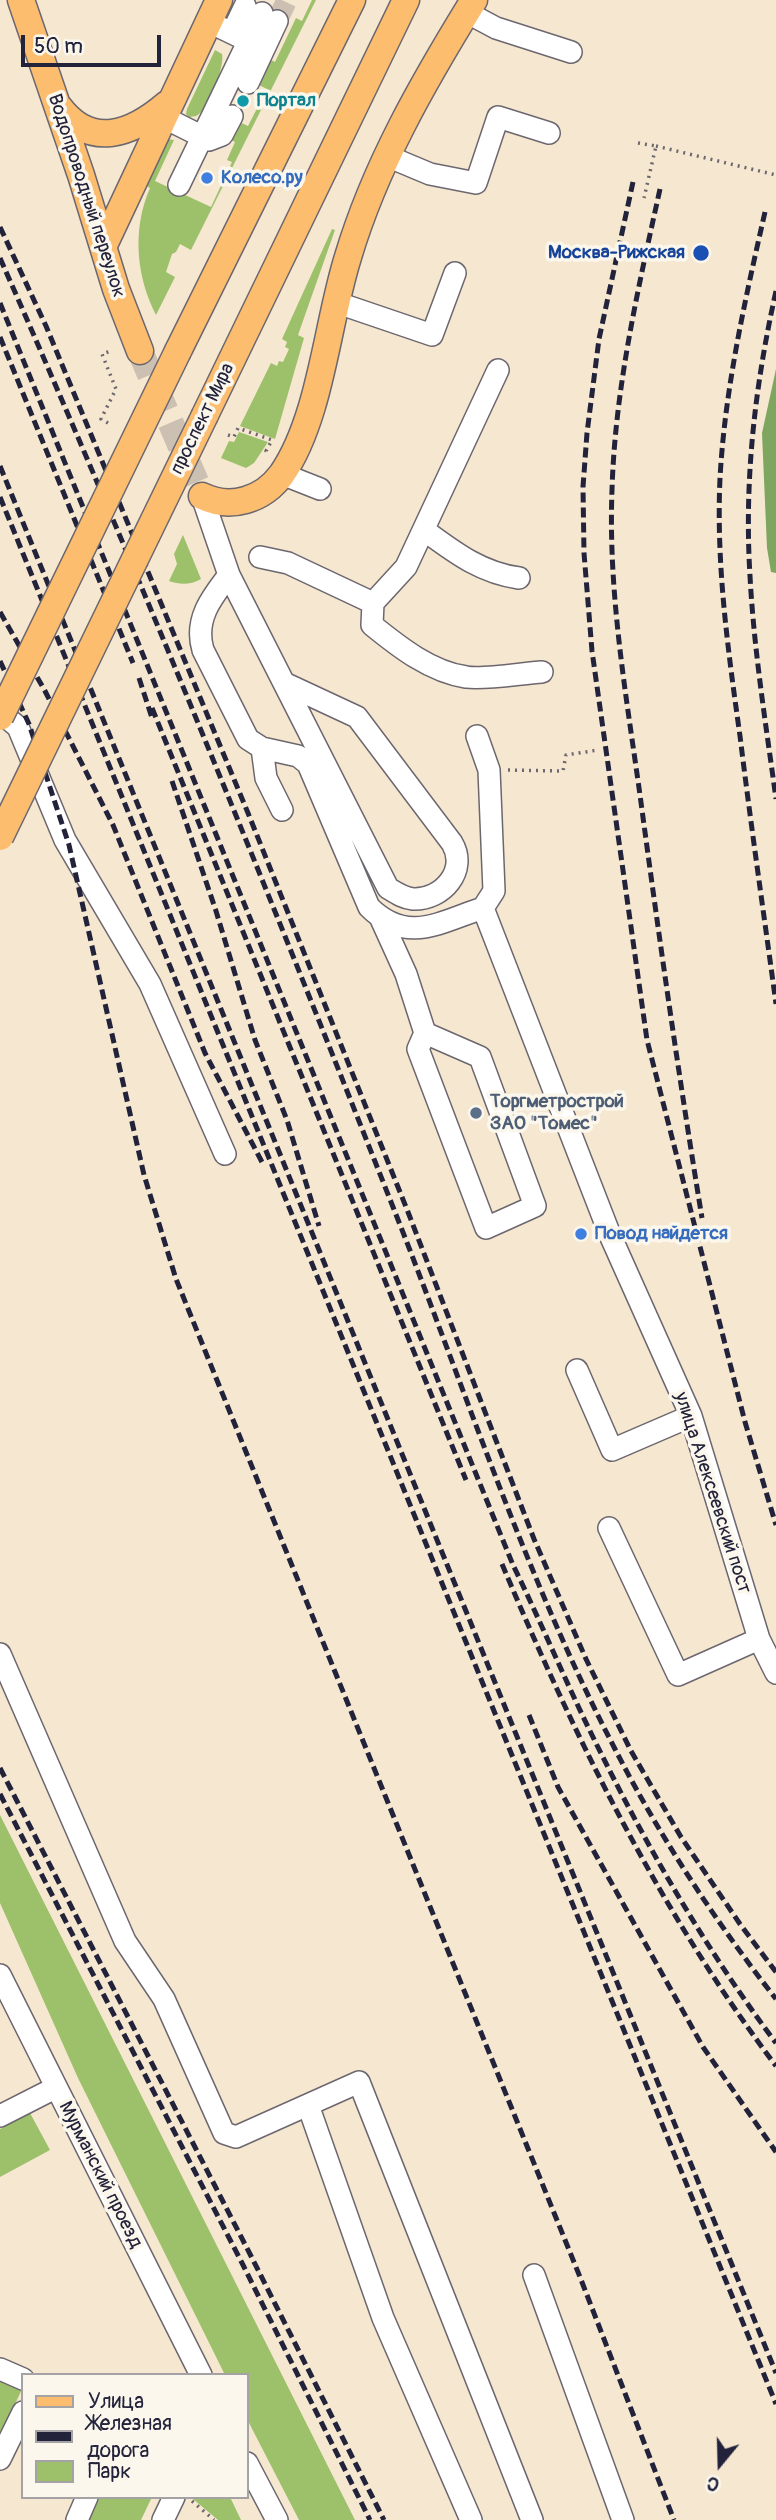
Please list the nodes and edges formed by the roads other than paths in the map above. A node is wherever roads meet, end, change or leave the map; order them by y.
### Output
1 (21, 0) edge
2 (406, 0) edge
3 (351, 2) edge
4 (470, 6) edge
5 (261, 13) tunnel mouth
6 (234, 29) edge
7 (571, 52) dead end
8 (248, 83) dead end
9 (55, 103) junction
10 (167, 109) junction
11 (232, 116) dead end
12 (549, 133) dead end
13 (202, 136) junction
14 (387, 156) junction
15 (178, 185) dead end
16 (104, 244) junction
17 (455, 273) dead end
18 (335, 302) junction
19 (139, 351) tunnel mouth
20 (498, 370) dead end
21 (282, 474) junction
22 (320, 489) dead end
23 (202, 496) joint
24 (424, 530) junction
25 (260, 557) dead end
26 (229, 575) junction
27 (519, 578) dead end
28 (373, 603) junction
29 (542, 672) dead end
30 (284, 683) junction
31 (0, 715) edge
32 (477, 736) dead end
33 (262, 748) junction
34 (282, 810) dead end
35 (0, 837) edge
36 (483, 908) junction
37 (381, 919) junction
38 (425, 1034) junction
39 (225, 1154) dead end
40 (577, 1370) dead end
41 (691, 1416) junction
42 (609, 1528) dead end
43 (759, 1639) junction
44 (0, 1654) edge
45 (776, 1673) edge
46 (0, 1975) edge
47 (55, 2088) junction
48 (308, 2105) junction
49 (0, 2116) edge
50 (534, 2275) dead end
51 (0, 2369) edge
52 (200, 2373) edge
53 (21, 2378) edge
54 (21, 2416) edge
55 (0, 2459) edge
56 (248, 2467) edge
57 (86, 2499) edge
58 (181, 2499) edge
59 (272, 2517) edge
60 (77, 2520) edge
61 (163, 2520) edge
62 (471, 2520) edge
63 (533, 2520) edge
64 (623, 2520) edge

1 - 9 main road, Водопроводный переулок
2 - 35 main road, проспект Мира, bridge
3 - 31 main road, bridge
4 - 7 street
4 - 14 main road
5 - 6 street
6 - 8 street
6 - 10 main road
6 - 13 street
9 - 10 main road
9 - 16 main road, Водопроводный переулок
10 - 13 street
10 - 16 main road
11 - 13 street
12 - 14 street
13 - 15 street
14 - 18 main road
16 - 19 main road, Водопроводный переулок
17 - 18 street
18 - 21 main road
20 - 24 street
21 - 22 street
21 - 23 main road
23 - 26 street
24 - 27 street
24 - 28 street
25 - 28 street
26 - 30 street
26 - 33 street
28 - 29 street
30 - 30 street
31 - 39 street
32 - 36 street
33 - 34 street
33 - 37 street
36 - 37 street
36 - 41 street, улица Алексеевский пост
37 - 38 street
38 - 38 street
40 - 41 street
41 - 43 street, улица Алексеевский пост
42 - 43 street
43 - 45 street, улица Алексеевский пост
44 - 48 street
46 - 47 street, Мурманский проезд
47 - 49 street
47 - 52 street, Мурманский проезд
48 - 62 street
48 - 63 street
50 - 64 street
51 - 53 street
54 - 55 street
56 - 59 street
57 - 60 street
58 - 61 street

